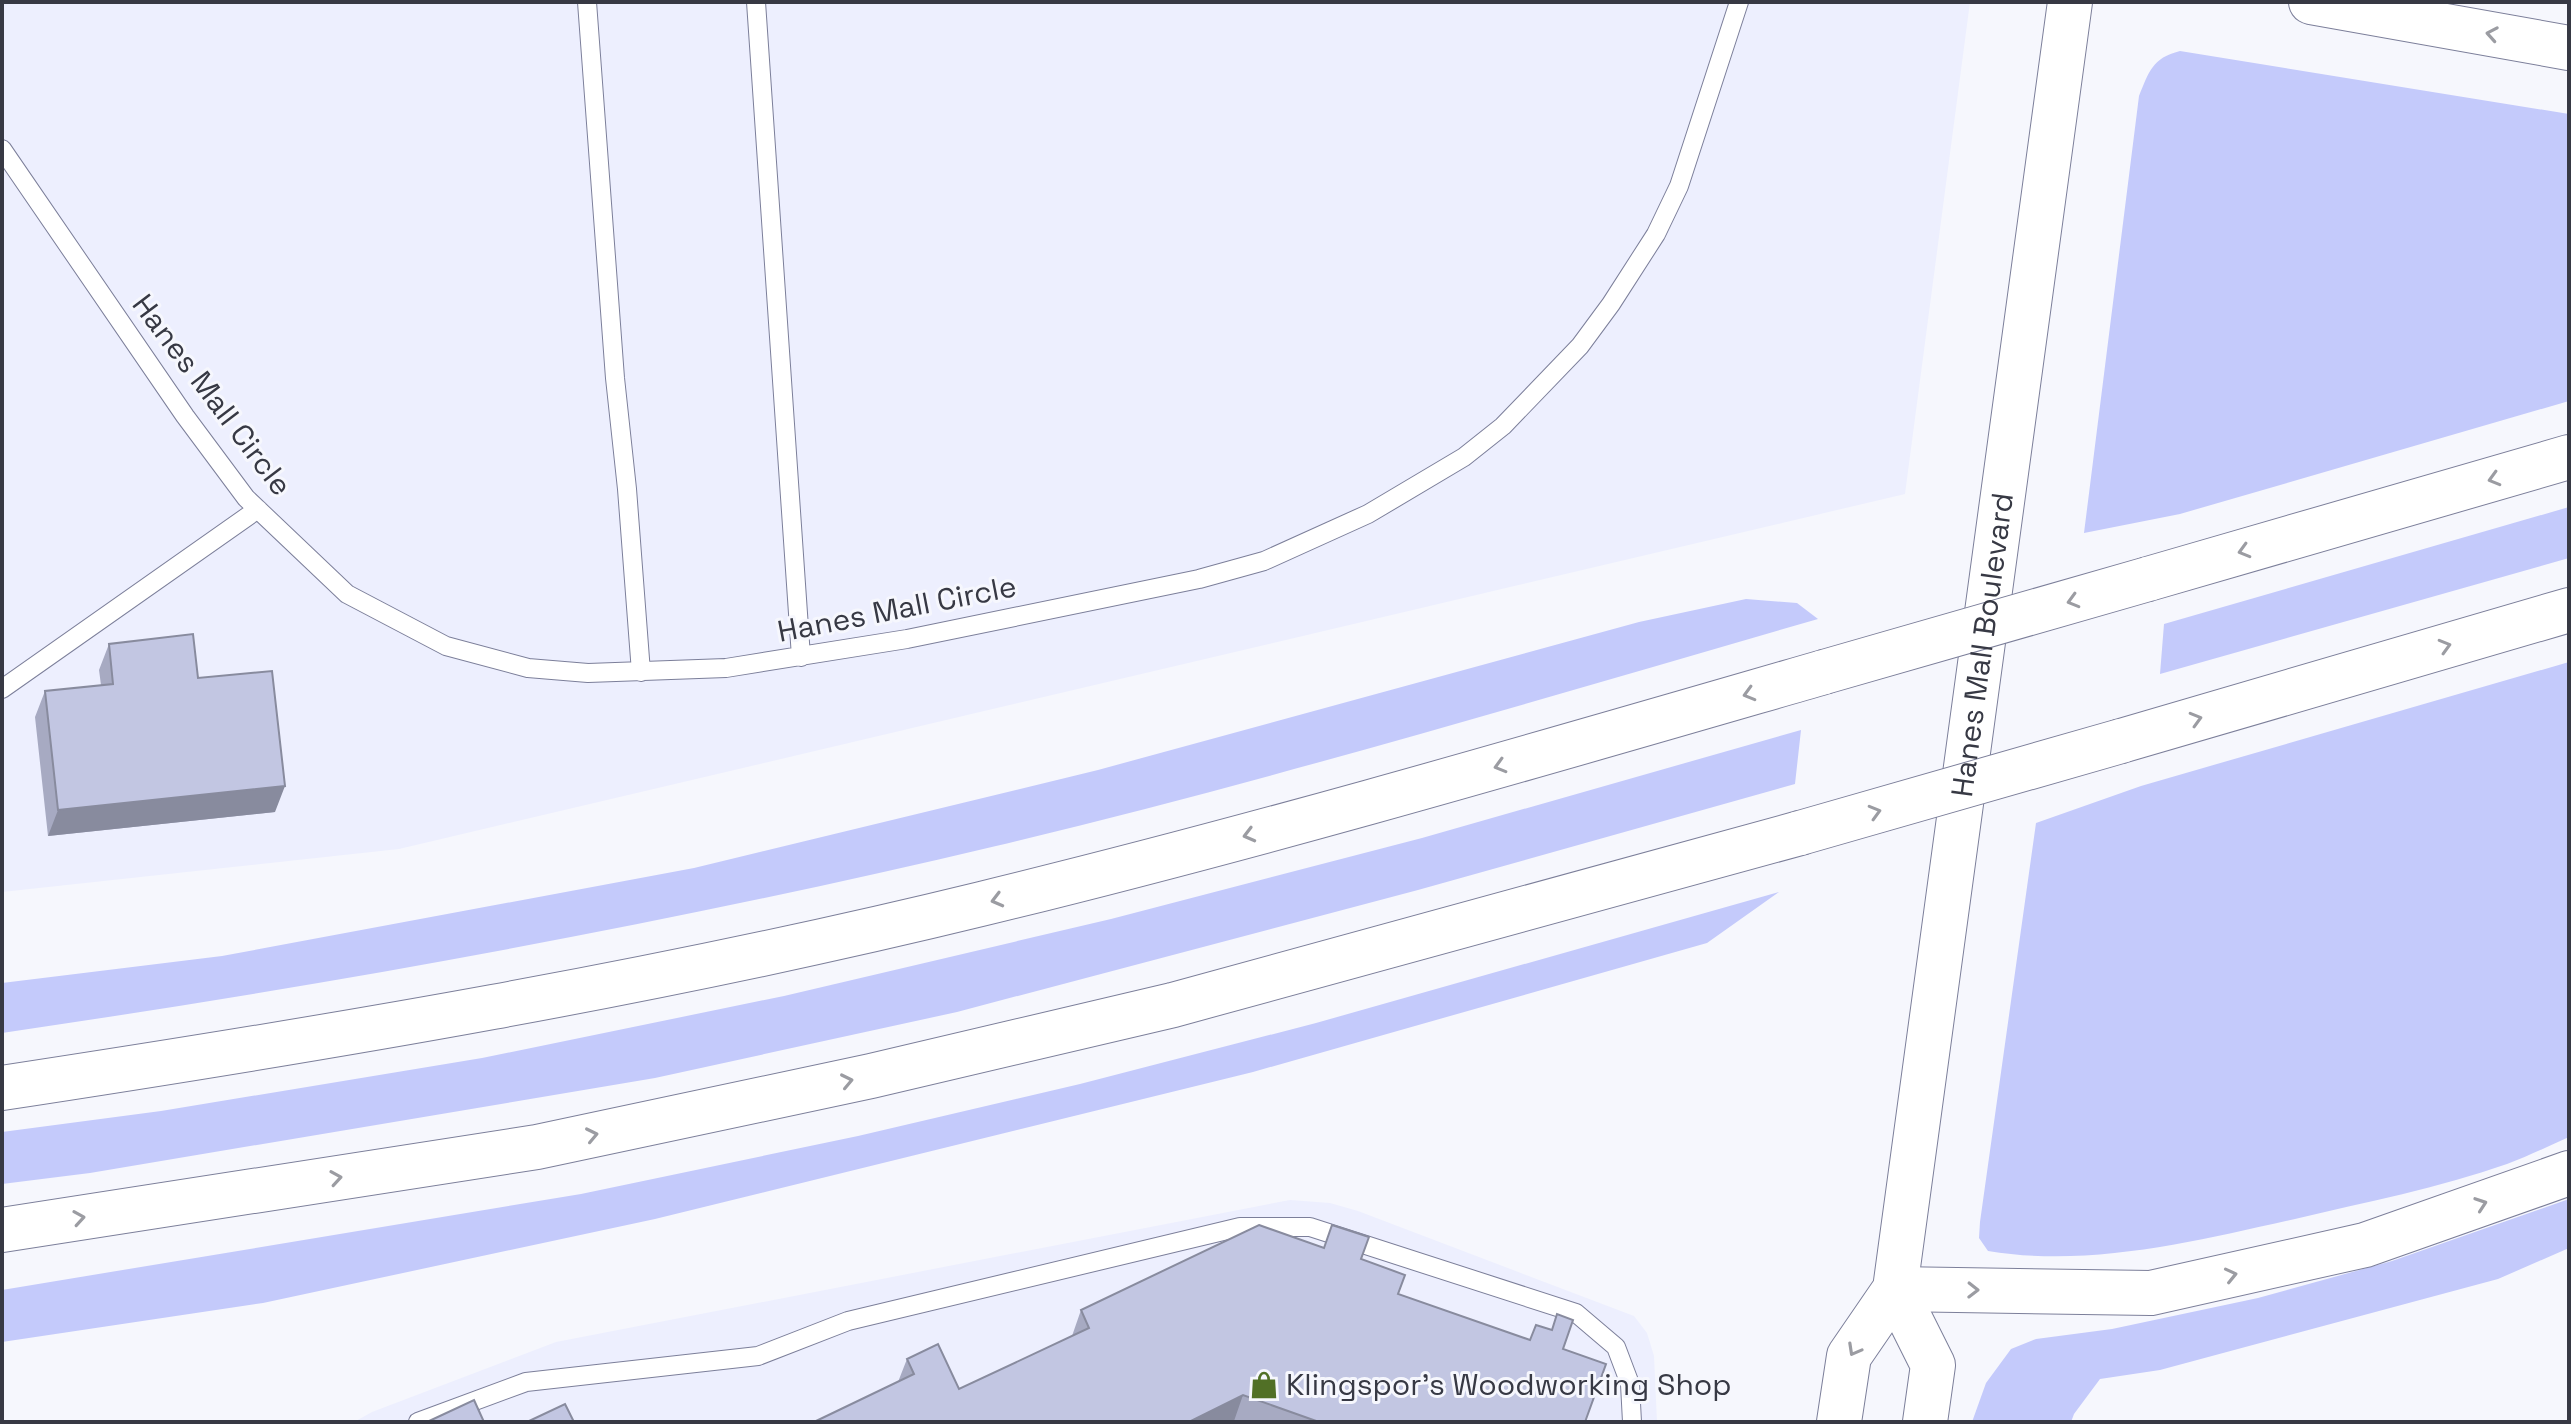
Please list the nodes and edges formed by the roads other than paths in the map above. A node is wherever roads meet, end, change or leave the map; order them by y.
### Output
1 (587, 2) edge
2 (756, 2) edge
3 (1739, 2) edge
4 (2070, 2) edge
5 (2311, 2) edge
6 (2569, 48) edge
7 (2, 149) edge
8 (2569, 457) edge
9 (258, 509) junction
10 (2569, 610) edge
11 (801, 657) junction
12 (641, 672) junction
13 (2, 689) edge
14 (2, 1088) edge
15 (2569, 1173) edge
16 (2, 1230) edge
17 (1895, 1289) junction
18 (418, 1422) edge
19 (1632, 1422) edge
20 (1839, 1422) edge
21 (1925, 1422) edge

1 - 12 lane
2 - 11 lane
3 - 11 lane, Hanes Mall Circle
4 - 17 main road, Hanes Mall Boulevard
6 -> 5 main road
7 - 9 lane, Hanes Mall Circle
8 -> 14 main road, bridge
9 - 12 lane, Hanes Mall Circle
9 - 13 lane
16 -> 10 main road, bridge
11 - 12 lane, Hanes Mall Circle
17 -> 15 main road
17 -> 20 main road, Hanes Mall Boulevard
17 - 21 main road
18 - 19 lane

